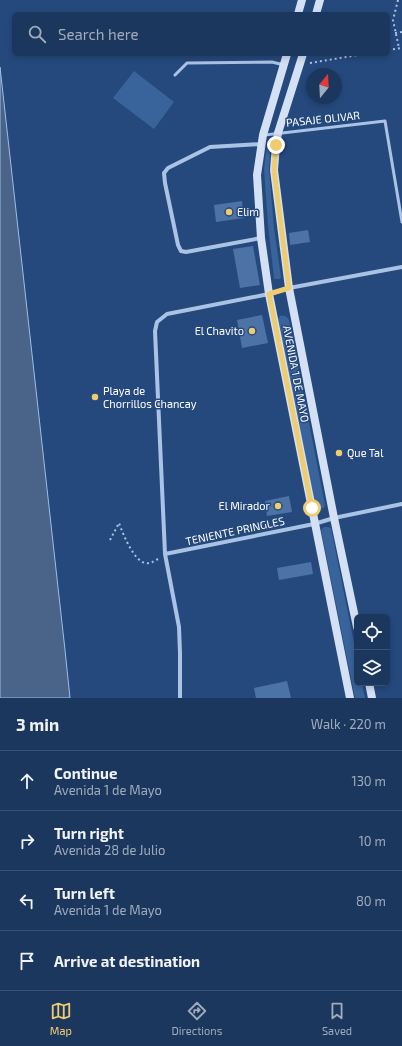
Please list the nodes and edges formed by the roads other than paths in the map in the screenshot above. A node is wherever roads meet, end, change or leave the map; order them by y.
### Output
1 (302, 0) edge
2 (320, 0) edge
3 (299, 12) edge
4 (317, 12) edge
5 (286, 56) edge
6 (302, 56) edge
7 (284, 65) junction
8 (175, 75) dead end
9 (278, 133) junction
10 (263, 135) junction
11 (262, 144) junction
12 (402, 222) edge
13 (260, 238) junction
14 (402, 267) edge
15 (289, 288) junction
16 (269, 294) junction
17 (402, 504) edge
18 (334, 518) junction
19 (315, 523) junction
20 (165, 554) junction
21 (354, 614) edge
22 (370, 686) edge
23 (180, 698) edge
24 (350, 698) edge
25 (372, 698) edge

1 - 3 street
2 - 4 street
5 - 7 street, AVENIDA 1 DE MAYO
6 - 9 street, AVENIDA 1 DE MAYO
7 - 8 lane
7 - 10 street, AVENIDA 1 DE MAYO
9 - 10 lane, PASAJE OLIVAR
9 - 12 lane, PASAJE OLIVAR
9 - 15 street, AVENIDA 1 DE MAYO
10 - 11 street, AVENIDA 1 DE MAYO
11 - 13 street, AVENIDA 1 DE MAYO
11 - 13 street
13 - 16 street, AVENIDA 1 DE MAYO
14 - 15 street
15 - 16 street
15 - 18 street, AVENIDA 1 DE MAYO
16 - 19 street, AVENIDA 1 DE MAYO
16 - 20 street
17 - 18 street, TENIENTE PRINGLES
18 - 19 street, TENIENTE PRINGLES
18 - 21 street, AVENIDA 1 DE MAYO
19 - 20 street, TENIENTE PRINGLES
19 - 24 street, AVENIDA 1 DE MAYO
20 - 23 street
22 - 25 street

